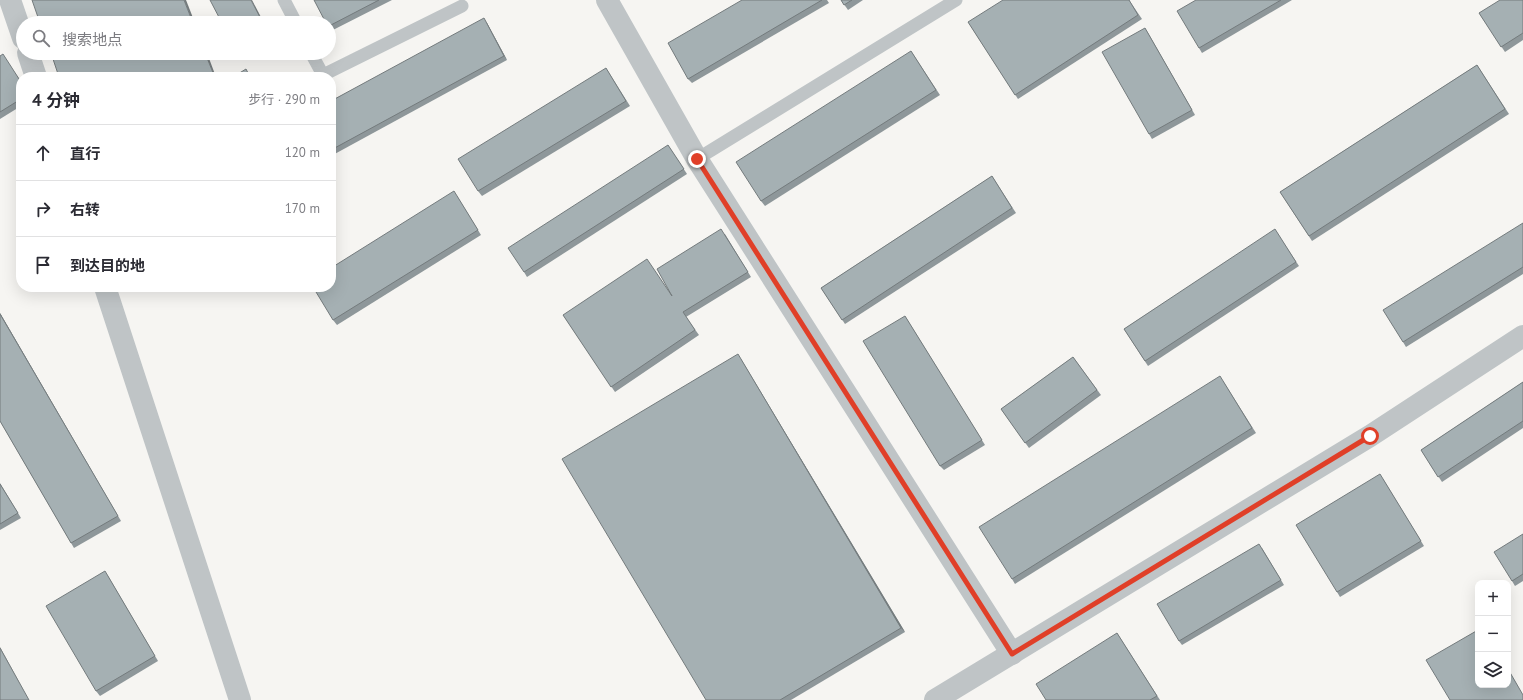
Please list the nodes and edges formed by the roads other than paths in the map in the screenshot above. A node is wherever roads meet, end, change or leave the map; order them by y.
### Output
1 (10, 0) edge
2 (284, 0) edge
3 (607, 0) edge
4 (956, 0) edge
5 (462, 6) dead end
6 (292, 16) edge
7 (16, 18) edge
8 (30, 60) edge
9 (316, 60) edge
10 (34, 72) edge
11 (322, 72) edge
12 (329, 72) edge
13 (697, 159) junction
14 (107, 292) edge
15 (1523, 336) edge
16 (1012, 654) junction
17 (240, 700) edge
18 (935, 700) edge

1 - 7 street
2 - 6 lane
3 - 13 street
4 - 13 lane
5 - 12 lane
8 - 10 street
9 - 11 lane
13 - 16 street
14 - 17 street
15 - 16 street
16 - 18 street

